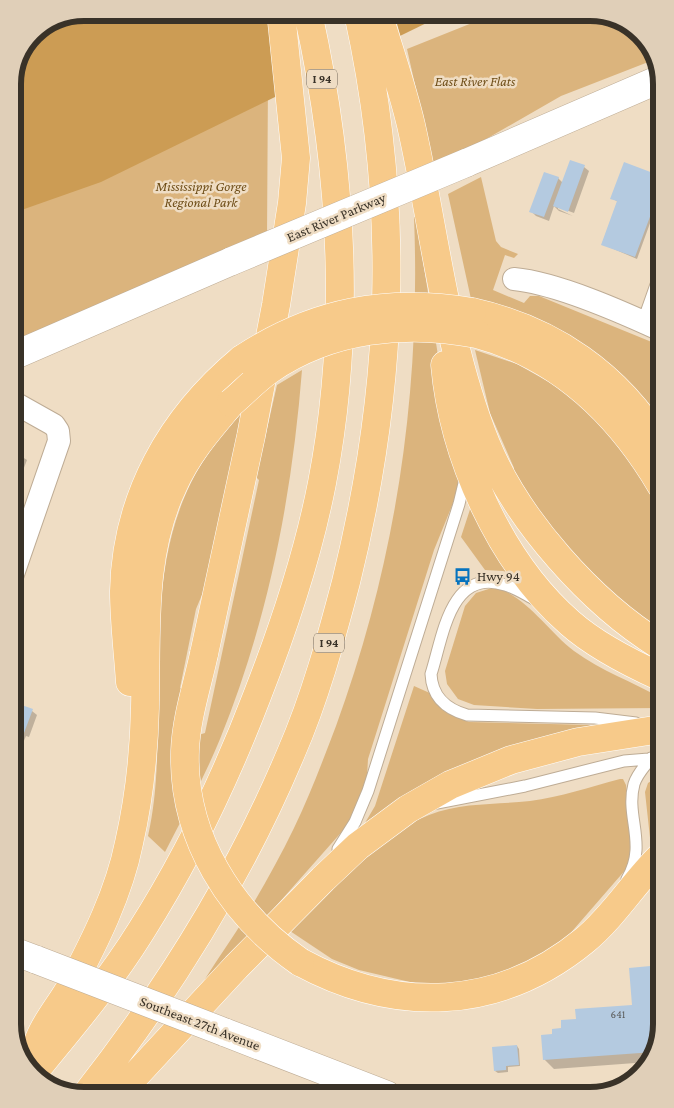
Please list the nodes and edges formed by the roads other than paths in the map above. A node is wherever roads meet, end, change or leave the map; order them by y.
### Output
1 (282, 21) edge
2 (310, 21) edge
3 (359, 21) edge
4 (380, 21) edge
5 (653, 82) edge
6 (436, 254) junction
7 (514, 279) dead end
8 (475, 323) junction
9 (653, 326) edge
10 (21, 353) edge
11 (21, 406) edge
12 (653, 433) edge
13 (468, 464) junction
14 (653, 472) edge
15 (21, 551) edge
16 (560, 613) junction
17 (653, 639) edge
18 (653, 672) edge
19 (653, 727) edge
20 (653, 730) edge
21 (653, 758) edge
22 (653, 760) edge
23 (137, 800) junction
24 (408, 809) junction
25 (653, 866) edge
26 (299, 904) junction
27 (616, 908) junction
28 (25, 955) edge
29 (32, 1059) edge
30 (38, 1066) edge
31 (92, 1087) edge
32 (115, 1087) edge
33 (364, 1087) edge

1 - 27 highway, bridge
2 - 30 highway, I 94
3 - 31 highway, I 94
4 - 6 highway
5 - 10 street, East River Parkway, bridge
6 - 13 highway
6 - 17 highway
7 - 9 street
8 - 12 highway
8 - 14 highway
8 - 23 highway, bridge
8 - 23 highway, bridge
11 - 15 street
13 - 16 highway
13 - 26 lane
16 - 18 highway
16 - 19 lane
20 - 24 highway
21 - 24 lane
22 - 27 lane
23 - 29 highway
24 - 26 highway
25 - 27 highway
26 - 32 highway
28 - 33 street, Southeast 27th Avenue, bridge

